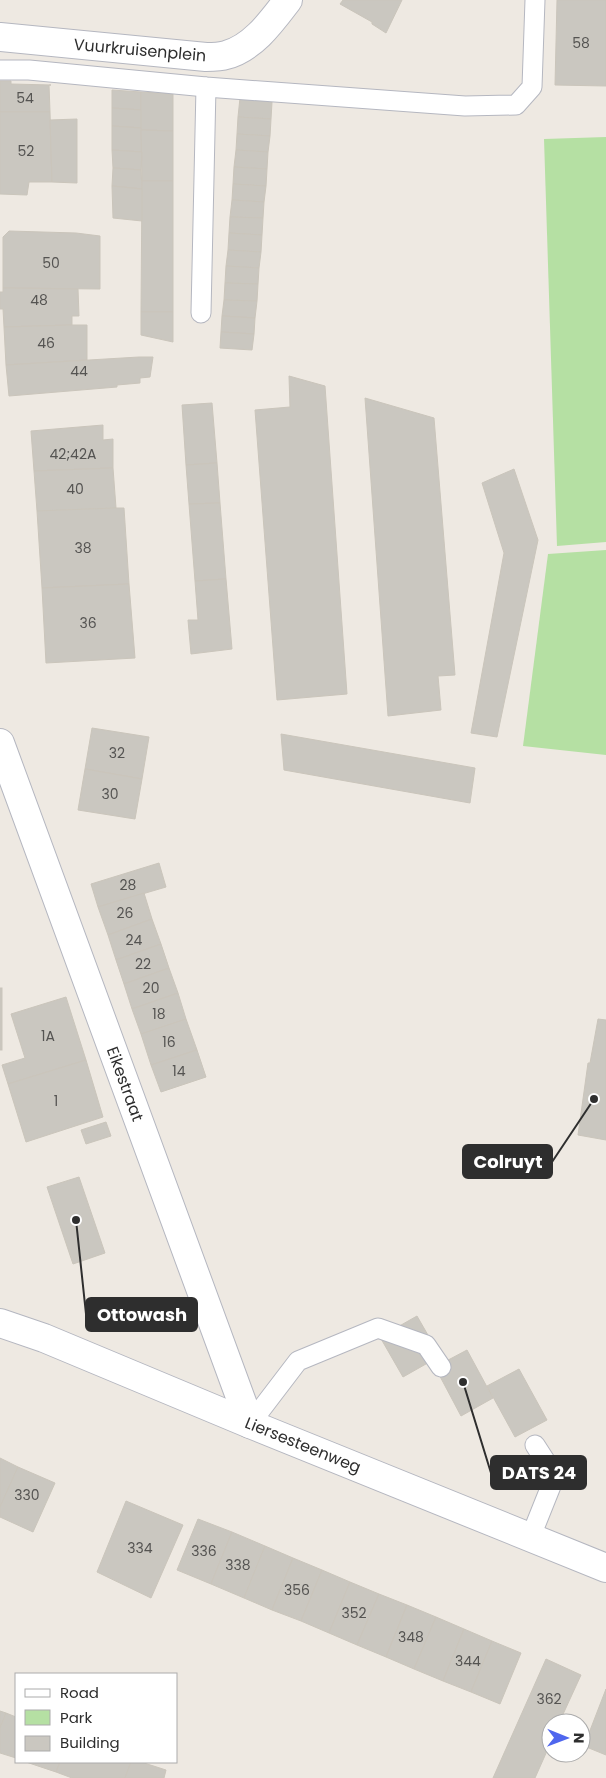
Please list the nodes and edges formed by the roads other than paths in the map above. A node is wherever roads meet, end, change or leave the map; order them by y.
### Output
1 (288, 0) edge
2 (535, 0) edge
3 (0, 37) edge
4 (0, 70) edge
5 (206, 87) junction
6 (201, 313) dead end
7 (0, 743) edge
8 (0, 1323) edge
9 (441, 1367) dead end
10 (250, 1424) junction
11 (535, 1445) dead end
12 (530, 1536) junction
13 (606, 1568) edge

1 - 3 street, Vuurkruisenplein
2 - 5 lane
4 - 5 lane
5 - 6 lane
7 - 10 street, Eikestraat
8 - 10 street, Liersesteenweg
9 - 10 lane
10 - 12 street, Liersesteenweg
11 - 12 lane
12 - 13 street, Liersesteenweg

